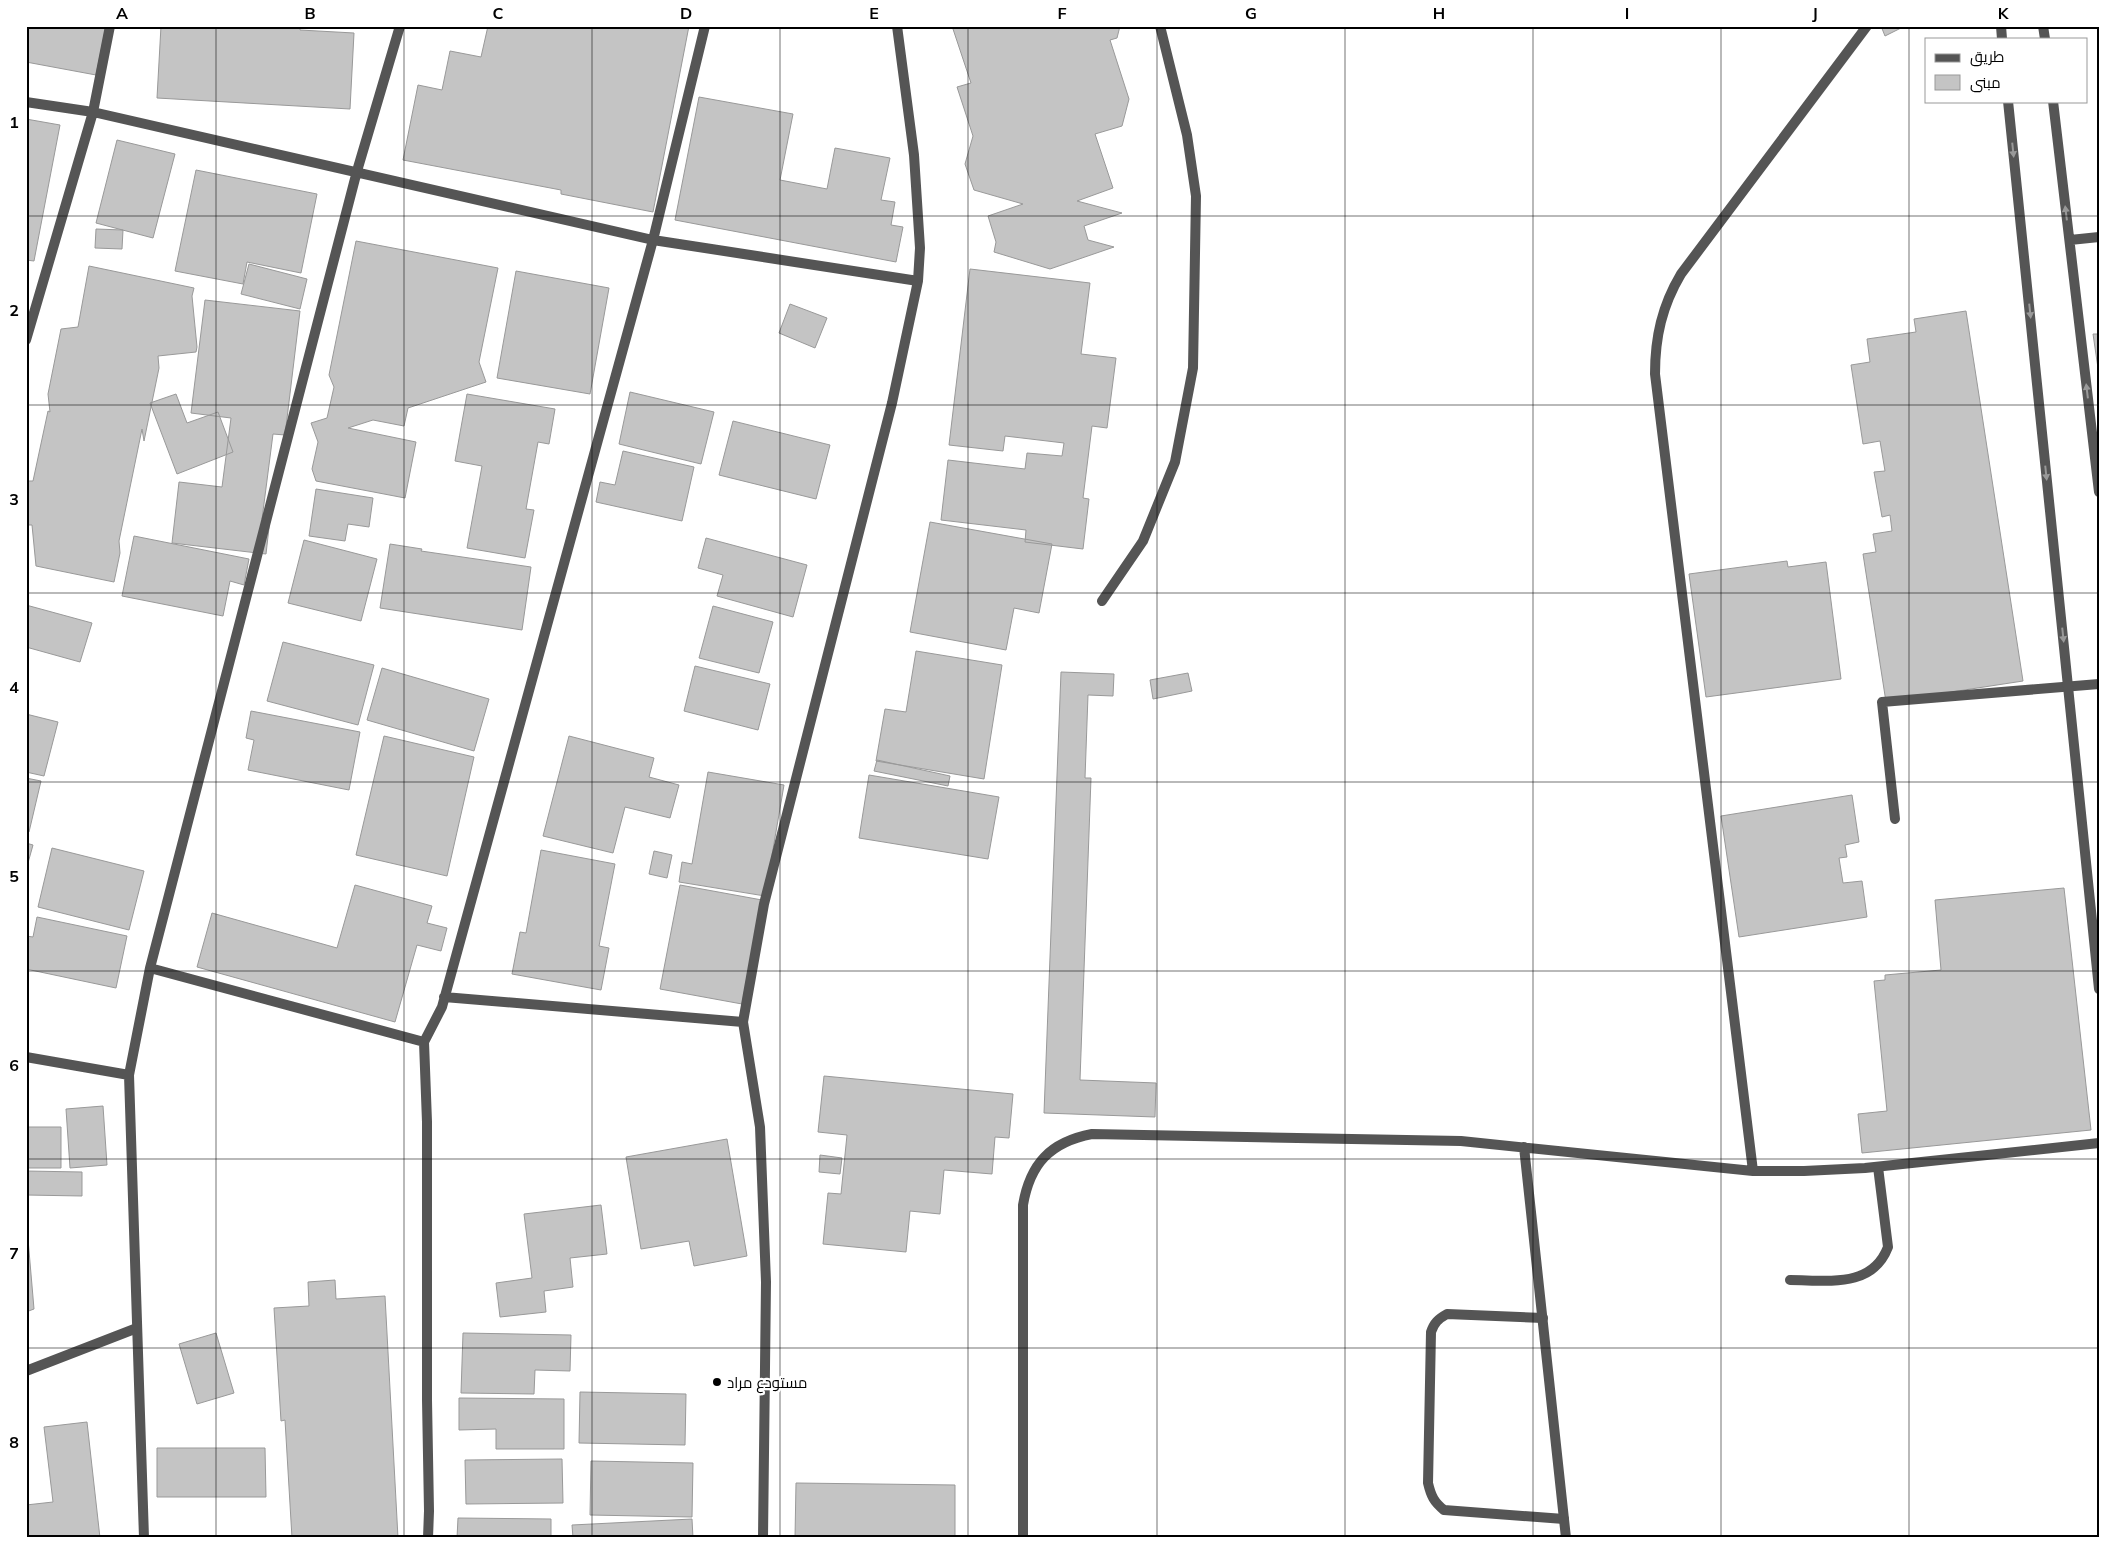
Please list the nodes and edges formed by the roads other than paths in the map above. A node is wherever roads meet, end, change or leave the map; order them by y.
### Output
1 (110, 26) edge
2 (400, 26) edge
3 (705, 26) edge
4 (896, 26) edge
5 (1160, 26) edge
6 (1867, 26) edge
7 (26, 102) edge
8 (2008, 102) edge
9 (2053, 102) edge
10 (93, 112) junction
11 (356, 171) junction
12 (2099, 237) edge
13 (653, 240) junction
14 (2070, 240) junction
15 (918, 281) junction
16 (26, 340) edge
17 (2099, 492) edge
18 (1102, 600) dead end
19 (2099, 684) edge
20 (2068, 687) junction
21 (1895, 819) dead end
22 (150, 968) junction
23 (2099, 989) edge
24 (444, 997) junction
25 (743, 1022) junction
26 (424, 1042) junction
27 (26, 1057) edge
28 (129, 1074) junction
29 (2099, 1143) edge
30 (1524, 1147) junction
31 (1878, 1167) junction
32 (1753, 1170) junction
33 (1790, 1280) dead end
34 (1543, 1318) junction
35 (137, 1328) junction
36 (26, 1371) edge
37 (1564, 1519) junction
38 (144, 1538) edge
39 (428, 1538) edge
40 (764, 1538) edge
41 (1022, 1538) edge
42 (1566, 1538) edge

1 - 10 street
2 - 11 street
3 - 13 street
4 - 15 street
5 - 18 street
6 - 32 street
7 - 10 street
8 -> 20 street
14 -> 9 street
10 - 11 street
10 - 16 street
11 - 13 street
11 - 22 street
12 - 14 street
13 - 15 street
13 - 24 street
17 -> 14 street
15 - 25 street
19 - 20 street
20 - 21 street
20 - 23 street
22 - 26 street
22 - 28 street
24 - 25 street
24 - 26 street
25 - 40 street
26 - 39 street
27 - 28 street
28 - 35 street
29 - 31 street
30 - 32 street
30 - 34 street
30 - 41 street
31 - 32 street
31 - 33 street
34 - 37 street
34 - 37 street
35 - 36 street
35 - 38 street
37 - 42 street

